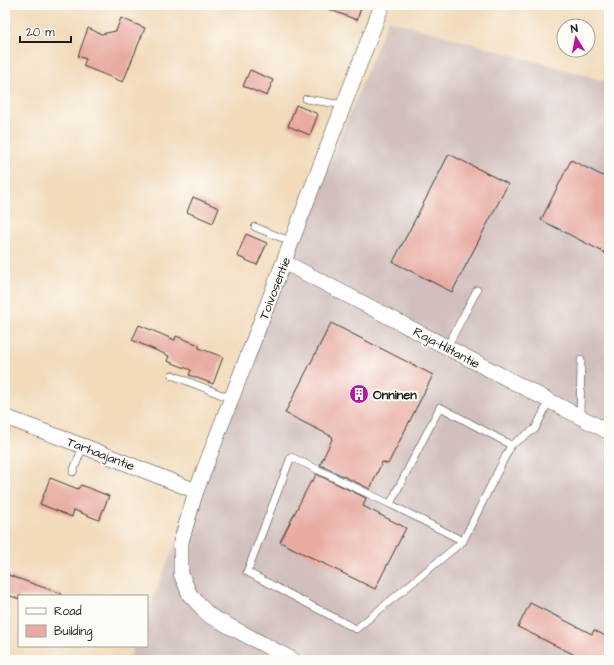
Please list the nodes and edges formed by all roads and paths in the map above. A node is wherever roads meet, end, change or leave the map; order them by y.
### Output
1 (382, 5) edge
2 (306, 99) dead end
3 (344, 105) junction
4 (255, 228) dead end
5 (292, 242) junction
6 (284, 262) junction
7 (478, 290) dead end
8 (447, 347) junction
9 (581, 360) dead end
10 (172, 375) dead end
11 (232, 399) junction
12 (549, 401) junction
13 (5, 417) edge
14 (580, 417) junction
15 (609, 432) edge
16 (511, 445) junction
17 (83, 446) junction
18 (74, 472) dead end
19 (196, 491) junction
20 (390, 504) junction
21 (463, 541) junction
22 (290, 659) edge

1 - 3 street, Toivosentie
2 - 3 lane
3 - 5 street, Toivosentie
4 - 5 lane
5 - 6 street, Toivosentie
6 - 8 street, Raja-Hiltantie
6 - 11 street, Toivosentie
7 - 8 lane
8 - 12 street, Raja-Hiltantie
9 - 14 lane
10 - 11 lane
11 - 19 street, Toivosentie
12 - 14 street, Raja-Hiltantie
12 - 16 lane
13 - 17 street, Tarhaajantie
14 - 15 street, Raja-Hiltantie
16 - 20 lane
16 - 21 lane
17 - 18 lane
17 - 19 street, Tarhaajantie
19 - 22 street, Toivosentie
20 - 21 lane
20 - 21 lane

